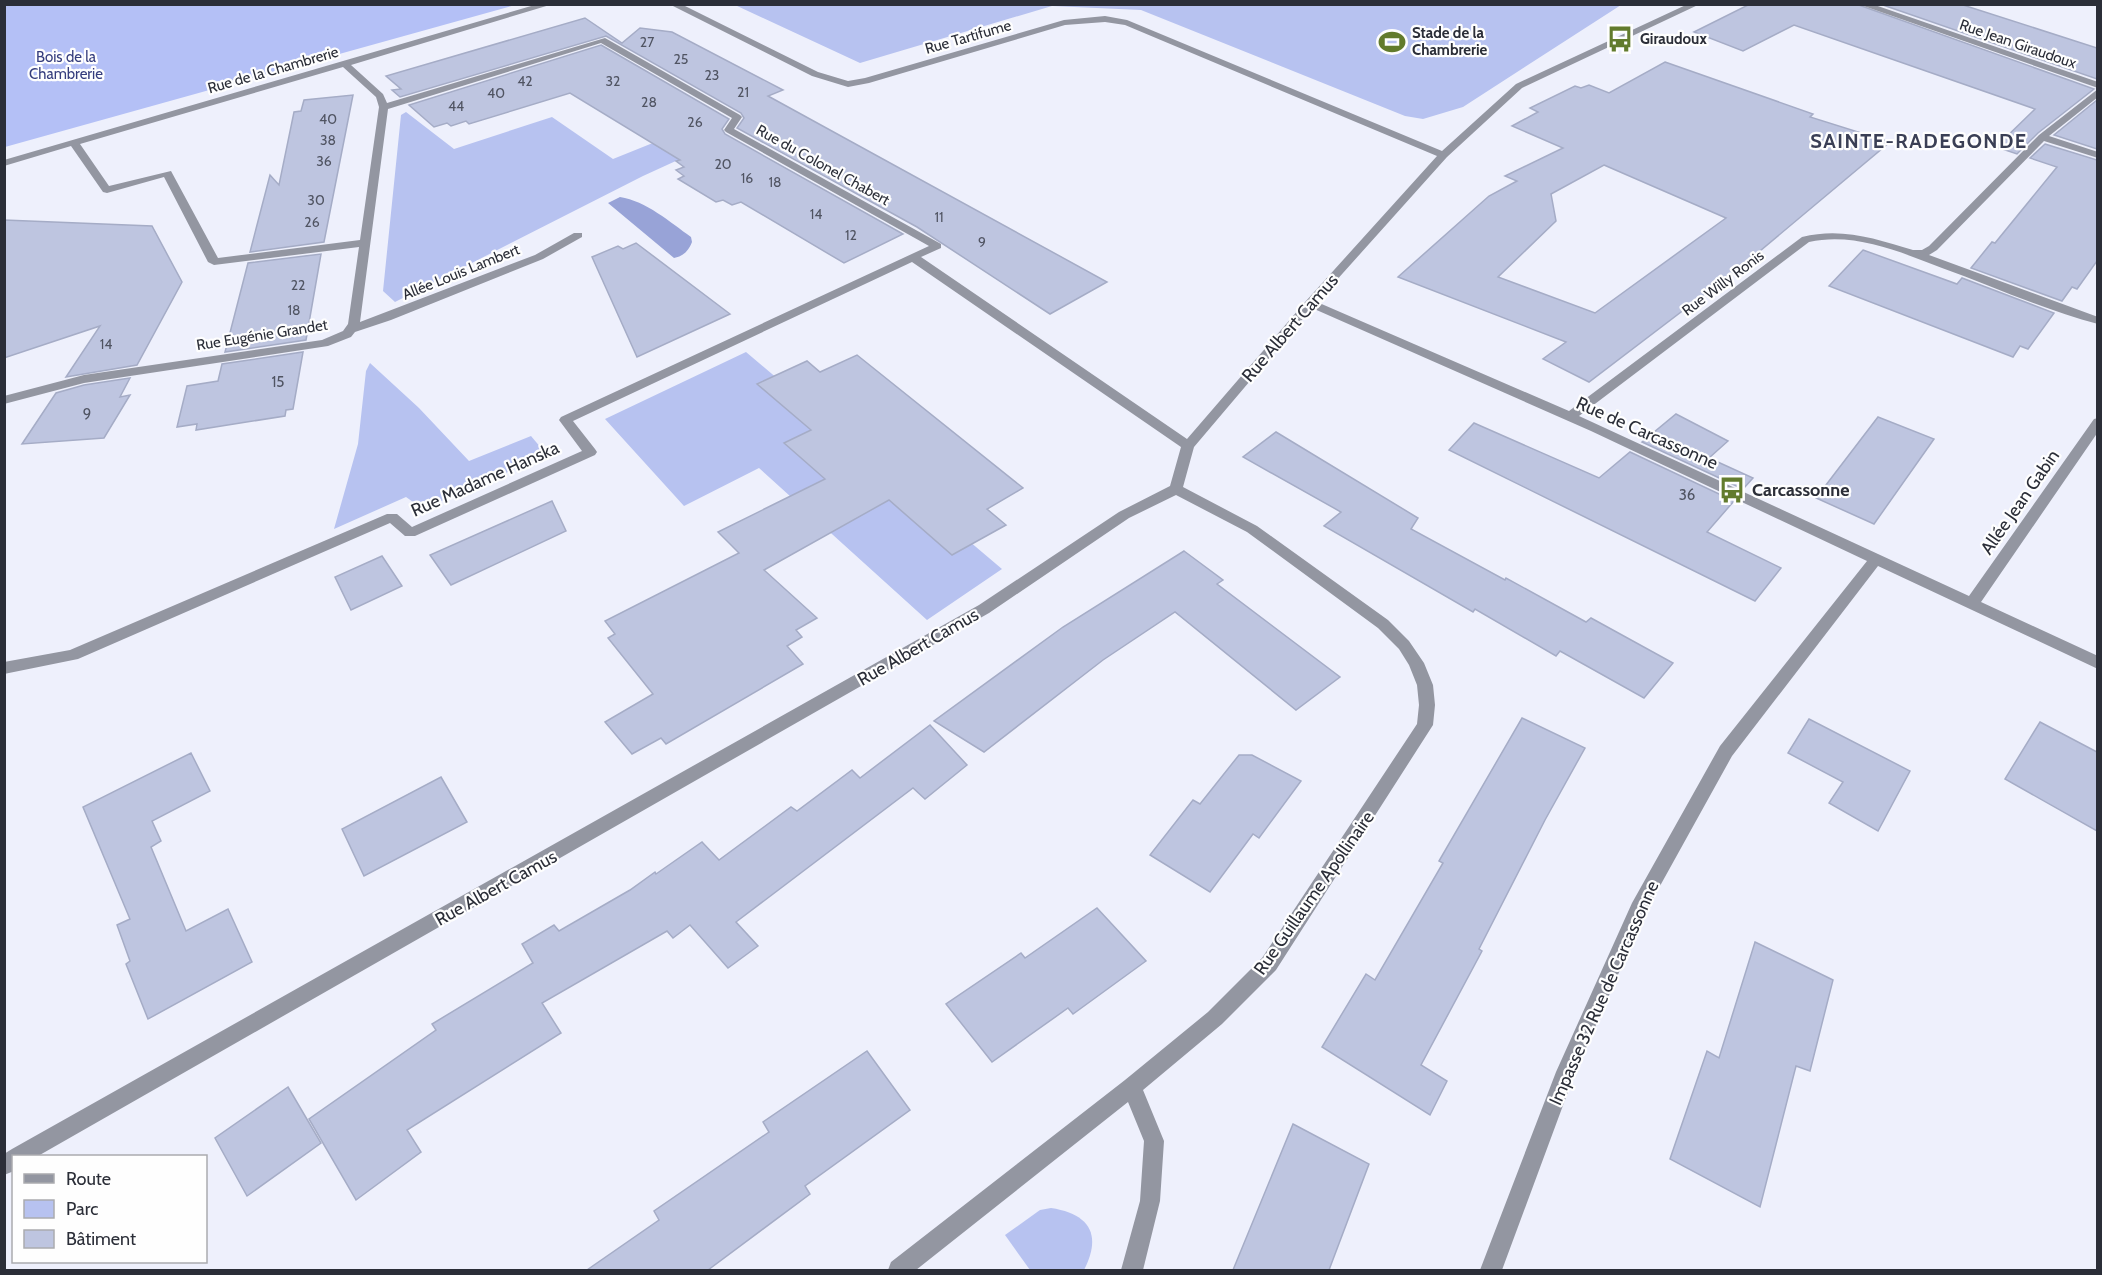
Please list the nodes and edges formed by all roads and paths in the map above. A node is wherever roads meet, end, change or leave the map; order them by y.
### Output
1 (549, 4) edge
2 (673, 4) edge
3 (1696, 4) edge
4 (1862, 4) edge
5 (346, 65) junction
6 (2097, 85) edge
7 (2097, 92) edge
8 (384, 107) junction
9 (2042, 137) junction
10 (74, 143) junction
11 (1443, 155) junction
12 (2097, 155) edge
13 (4, 163) edge
14 (578, 235) dead end
15 (365, 243) junction
16 (1913, 253) junction
17 (913, 257) junction
18 (1310, 303) junction
19 (2097, 321) edge
20 (351, 329) junction
21 (4, 400) edge
22 (1569, 417) junction
23 (2097, 422) edge
24 (1188, 446) junction
25 (1176, 489) junction
26 (1877, 558) junction
27 (1972, 603) junction
28 (2097, 663) edge
29 (4, 668) edge
30 (1132, 1087) junction
31 (22, 1155) edge
32 (899, 1270) edge
33 (1132, 1270) edge
34 (1491, 1270) edge

1 - 5 street, Rue de la Chambrerie
2 - 11 street, Rue Tartifume
3 - 11 street, Rue Albert Camus
4 - 6 street, Rue Jean Giraudoux
5 - 8 street
5 - 10 street, Rue de la Chambrerie
7 - 9 street
8 - 15 street, Rue Eugénie Grandet
8 - 17 street, Rue du Colonel Chabert
9 - 12 street
9 - 16 street
10 - 13 street, Rue de la Chambrerie
10 - 15 street
11 - 18 street, Rue Albert Camus
14 - 20 street, Allée Louis Lambert
15 - 20 street, Rue Eugénie Grandet
16 - 19 street, Rue Willy Ronis
16 - 22 street, Rue Willy Ronis
17 - 24 street
17 - 29 street, Rue Madame Hanska
18 - 22 street, Rue de Carcassonne
18 - 24 street, Rue Albert Camus
20 - 21 street, Rue Eugénie Grandet
22 - 26 street, Rue de Carcassonne
23 - 27 street, Allée Jean Gabin
24 - 25 street, Rue Albert Camus
25 - 30 street, Rue Guillaume Apollinaire
25 - 31 street, Rue Albert Camus
26 - 27 street, Rue de Carcassonne
26 - 34 street, Impasse 32 Rue de Carcassonne
27 - 28 street, Rue de Carcassonne
30 - 32 street, Rue Guillaume Apollinaire
30 - 33 street

